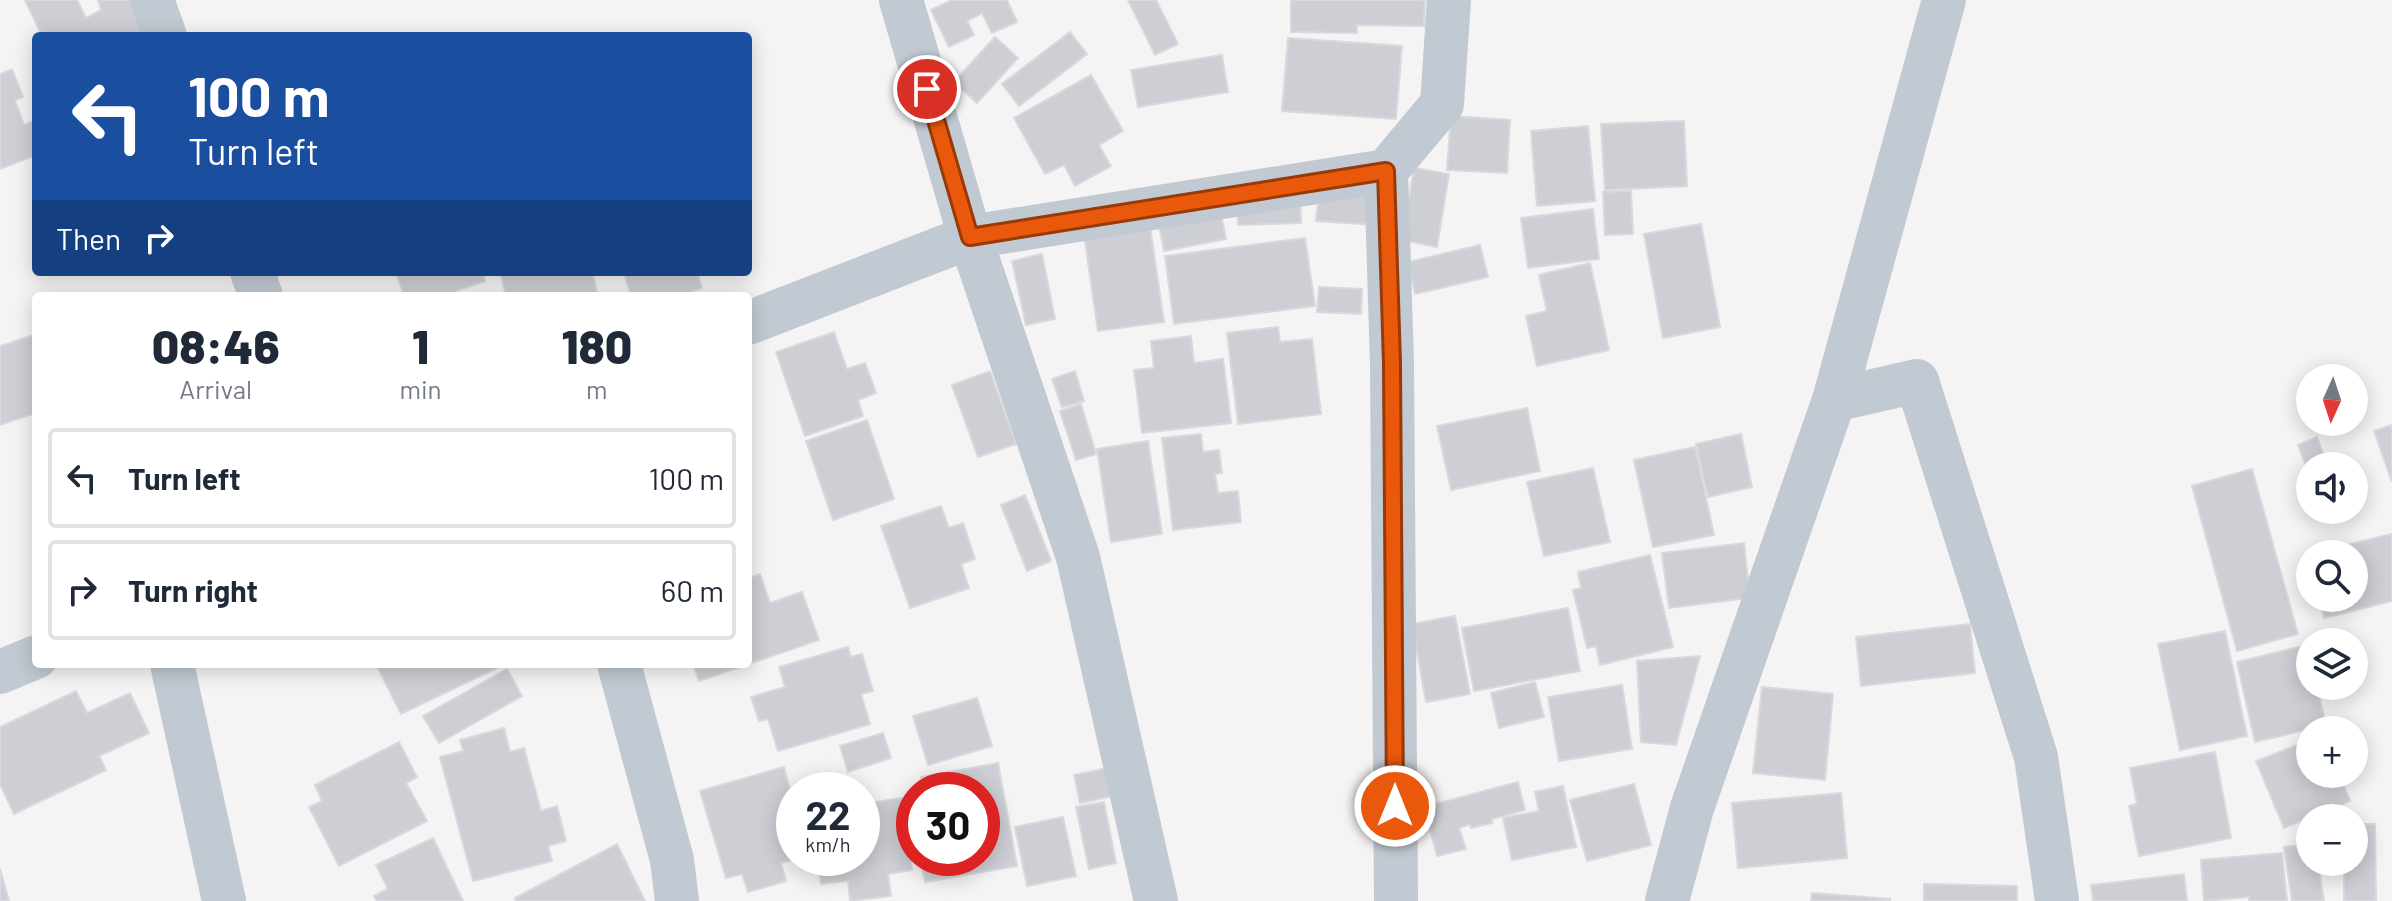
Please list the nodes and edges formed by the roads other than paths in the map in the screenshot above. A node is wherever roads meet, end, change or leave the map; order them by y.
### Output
1 (152, 0) edge
2 (901, 0) edge
3 (1449, 0) edge
4 (1944, 0) edge
5 (164, 32) edge
6 (1386, 171) junction
7 (970, 237) junction
8 (752, 321) edge
9 (1834, 400) junction
10 (32, 659) edge
11 (173, 668) edge
12 (620, 668) edge
13 (0, 672) edge
14 (224, 901) edge
15 (677, 901) edge
16 (1156, 901) edge
17 (1396, 901) edge
18 (1667, 901) edge
19 (2057, 901) edge

1 - 5 street
2 - 7 street
3 - 6 street
4 - 9 street
6 - 7 street
6 - 17 street
7 - 8 street
7 - 16 street
9 - 18 street
9 - 19 street
10 - 13 street
11 - 14 street
12 - 15 street

